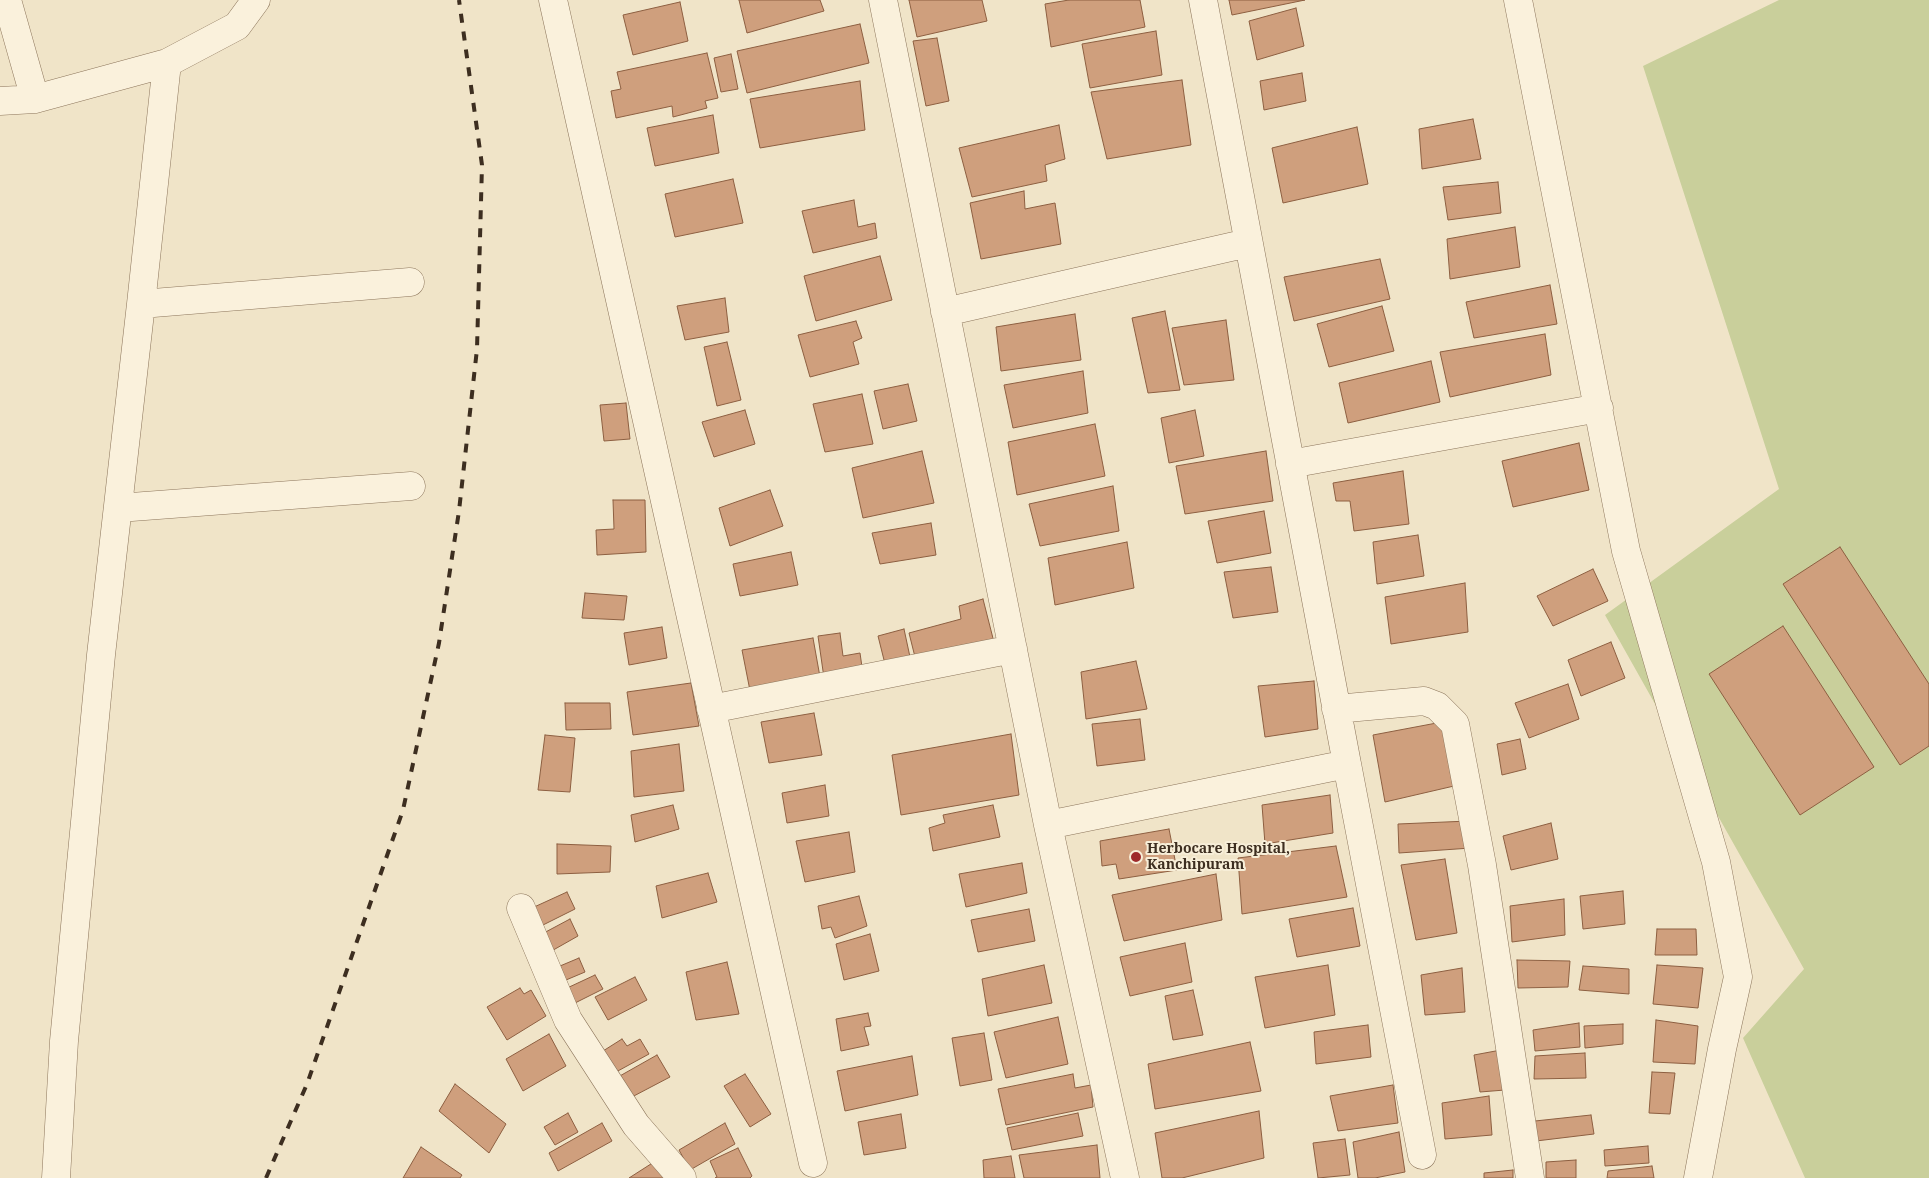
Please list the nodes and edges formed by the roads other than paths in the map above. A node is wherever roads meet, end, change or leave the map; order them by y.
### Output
1 (7, 0) edge
2 (256, 0) edge
3 (553, 0) edge
4 (883, 0) edge
5 (1203, 0) edge
6 (1518, 0) edge
7 (166, 63) junction
8 (35, 99) junction
9 (0, 102) edge
10 (1248, 243) junction
11 (410, 282) dead end
12 (142, 304) junction
13 (945, 312) junction
14 (1599, 408) junction
15 (1290, 464) junction
16 (411, 486) dead end
17 (118, 508) junction
18 (1013, 649) junction
19 (712, 709) junction
20 (1336, 709) junction
21 (1347, 764) junction
22 (1048, 824) junction
23 (521, 908) dead end
24 (1422, 1155) dead end
25 (813, 1163) dead end
26 (56, 1178) edge
27 (682, 1178) edge
28 (1125, 1178) edge
29 (1530, 1178) edge
30 (1698, 1178) edge

1 - 8 street
2 - 7 street
3 - 19 street
4 - 13 street
5 - 10 street
6 - 14 street
7 - 8 street
7 - 12 street
8 - 9 street
10 - 13 street
10 - 15 street
11 - 12 street
12 - 17 street
13 - 18 street
14 - 15 street
14 - 30 street
15 - 20 street
16 - 17 street
17 - 26 street
18 - 19 street
18 - 22 street
19 - 25 street
20 - 21 street
20 - 29 street
21 - 22 street
21 - 24 street
22 - 28 street
23 - 27 street

